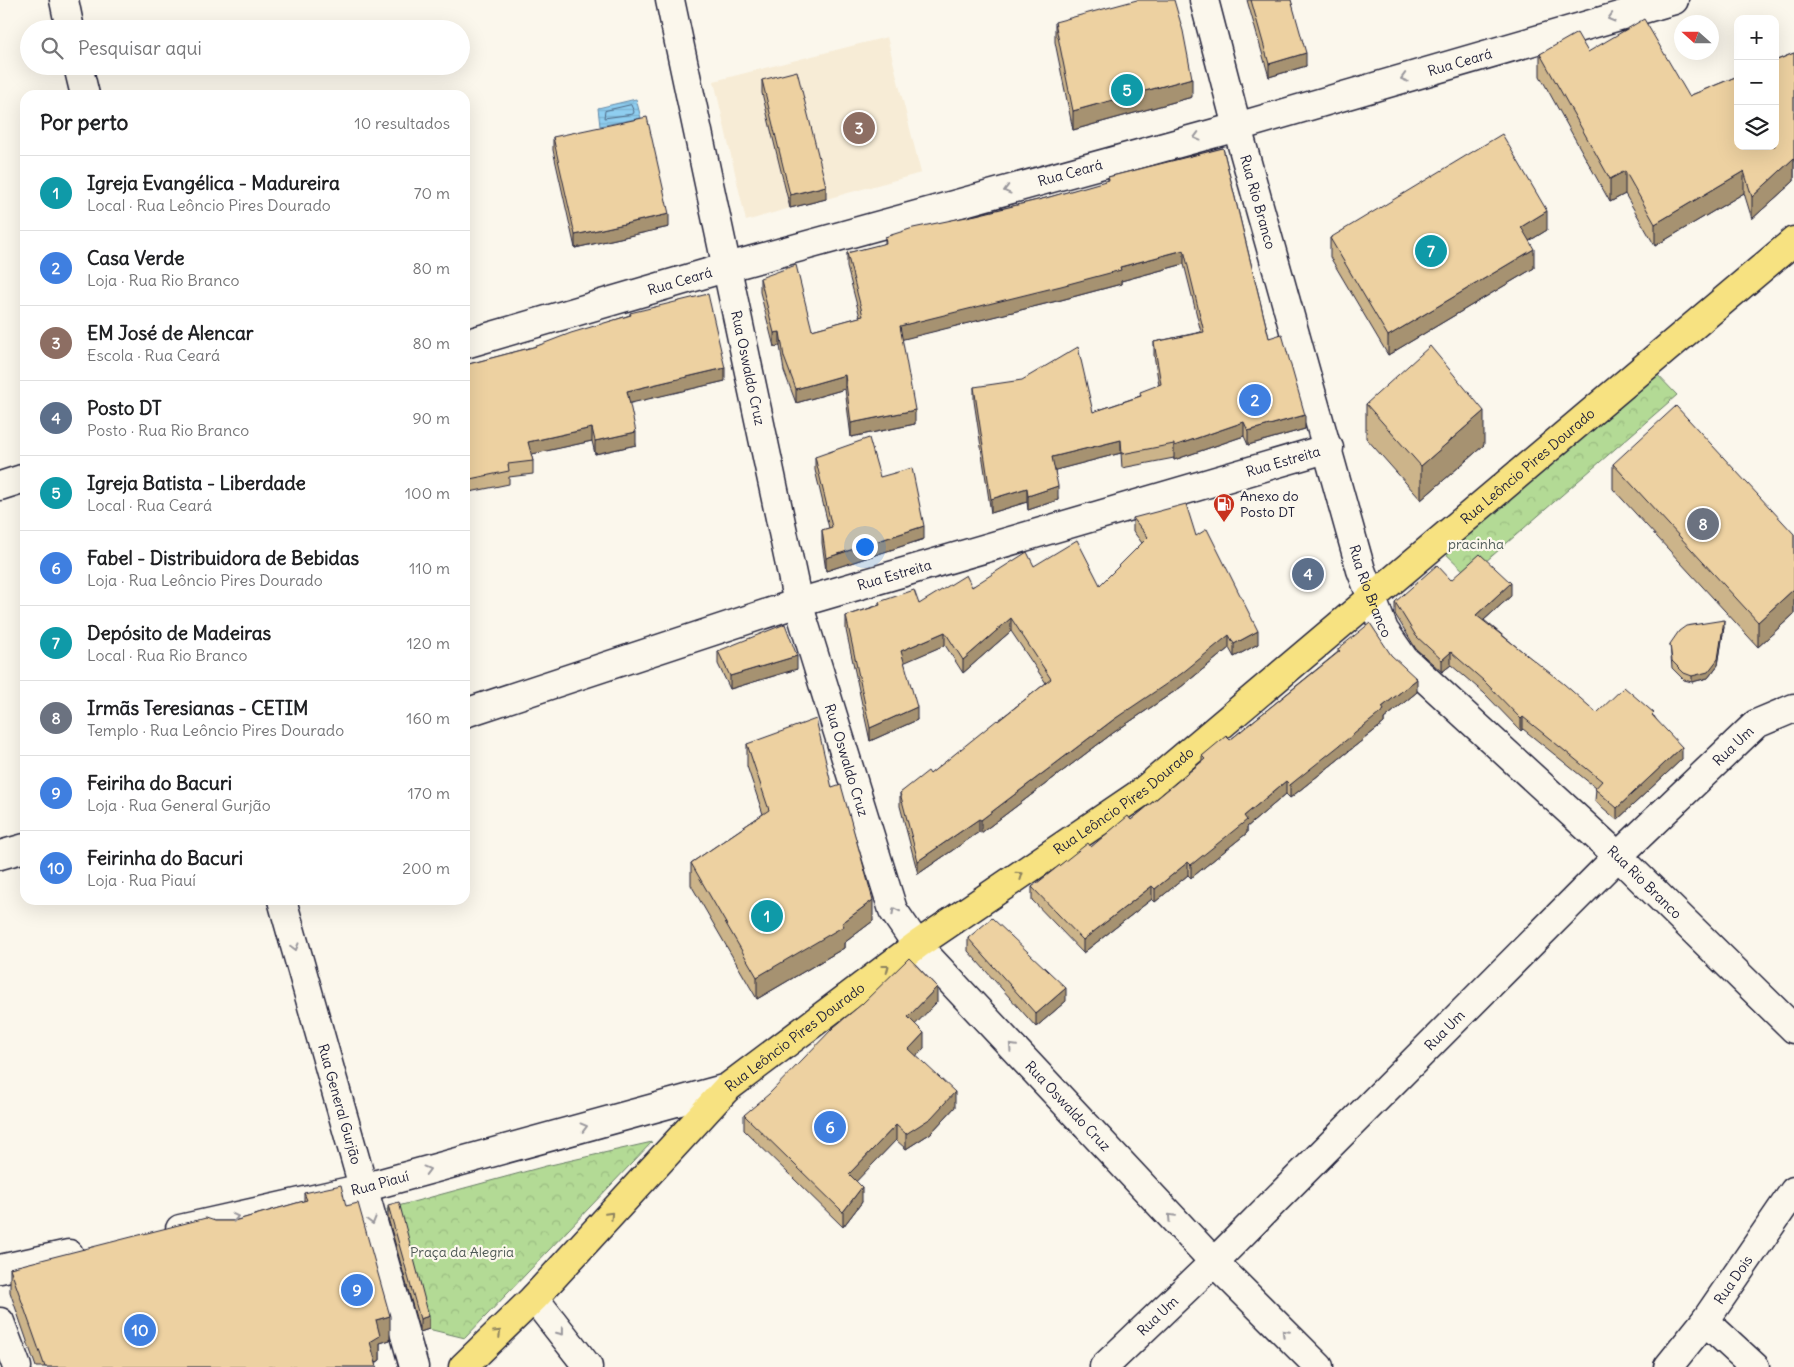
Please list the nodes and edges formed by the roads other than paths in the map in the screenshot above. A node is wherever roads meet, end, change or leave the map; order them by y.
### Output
1 (64, 0) edge
2 (670, 0) edge
3 (1204, 0) edge
4 (1674, 0) edge
5 (68, 20) edge
6 (80, 75) edge
7 (84, 90) edge
8 (1237, 126) junction
9 (1794, 241) edge
10 (728, 267) junction
11 (470, 343) edge
12 (1328, 448) junction
13 (20, 480) edge
14 (0, 486) edge
15 (1370, 598) junction
16 (798, 603) junction
17 (1794, 708) edge
18 (470, 711) edge
19 (20, 849) edge
20 (0, 855) edge
21 (1618, 856) junction
22 (283, 905) edge
23 (917, 945) junction
24 (1794, 1029) edge
25 (727, 1088) junction
26 (363, 1188) junction
27 (1794, 1190) edge
28 (153, 1235) edge
29 (96, 1248) edge
30 (1214, 1262) junction
31 (0, 1270) edge
32 (534, 1298) junction
33 (1705, 1321) junction
34 (0, 1322) edge
35 (17, 1367) edge
36 (414, 1367) edge
37 (463, 1367) edge
38 (588, 1367) edge
39 (1104, 1367) edge
40 (1319, 1367) edge
41 (1668, 1367) edge
42 (1755, 1367) edge

1 - 5 street
2 - 10 street, Rua Oswaldo Cruz
3 - 8 street, Rua Rio Branco
4 -> 8 street, Rua Ceará
6 - 7 street
8 -> 10 street, Rua Ceará
8 - 12 street, Rua Rio Branco
9 - 15 main road, Rua Leôncio Pires Dourado
10 - 11 street, Rua Ceará
10 - 16 street, Rua Oswaldo Cruz
12 - 15 street, Rua Rio Branco
12 - 16 street, Rua Estreita
13 - 14 street
15 - 21 street, Rua Rio Branco
23 -> 15 main road, Rua Leôncio Pires Dourado
16 - 18 street, Rua Estreita
23 -> 16 street, Rua Oswaldo Cruz
17 - 21 street, Rua Um
19 - 20 street
21 - 24 street, Rua Rio Branco
21 - 30 street, Rua Um
22 -> 26 street, Rua General Gurjão
25 -> 23 main road, Rua Leôncio Pires Dourado
30 -> 23 street, Rua Oswaldo Cruz
26 -> 25 street, Rua Piauí
32 -> 25 main road, Rua Leôncio Pires Dourado
28 -> 26 street, Rua Piauí
26 -> 36 street, Rua General Gurjão
27 - 33 street, Rua Dois
29 - 31 street
30 - 39 street, Rua Um
40 -> 30 street, Rua Oswaldo Cruz
37 -> 32 main road, Rua Leôncio Pires Dourado
32 -> 38 street
33 - 41 street, Rua Dois
33 - 42 street
34 - 35 street

